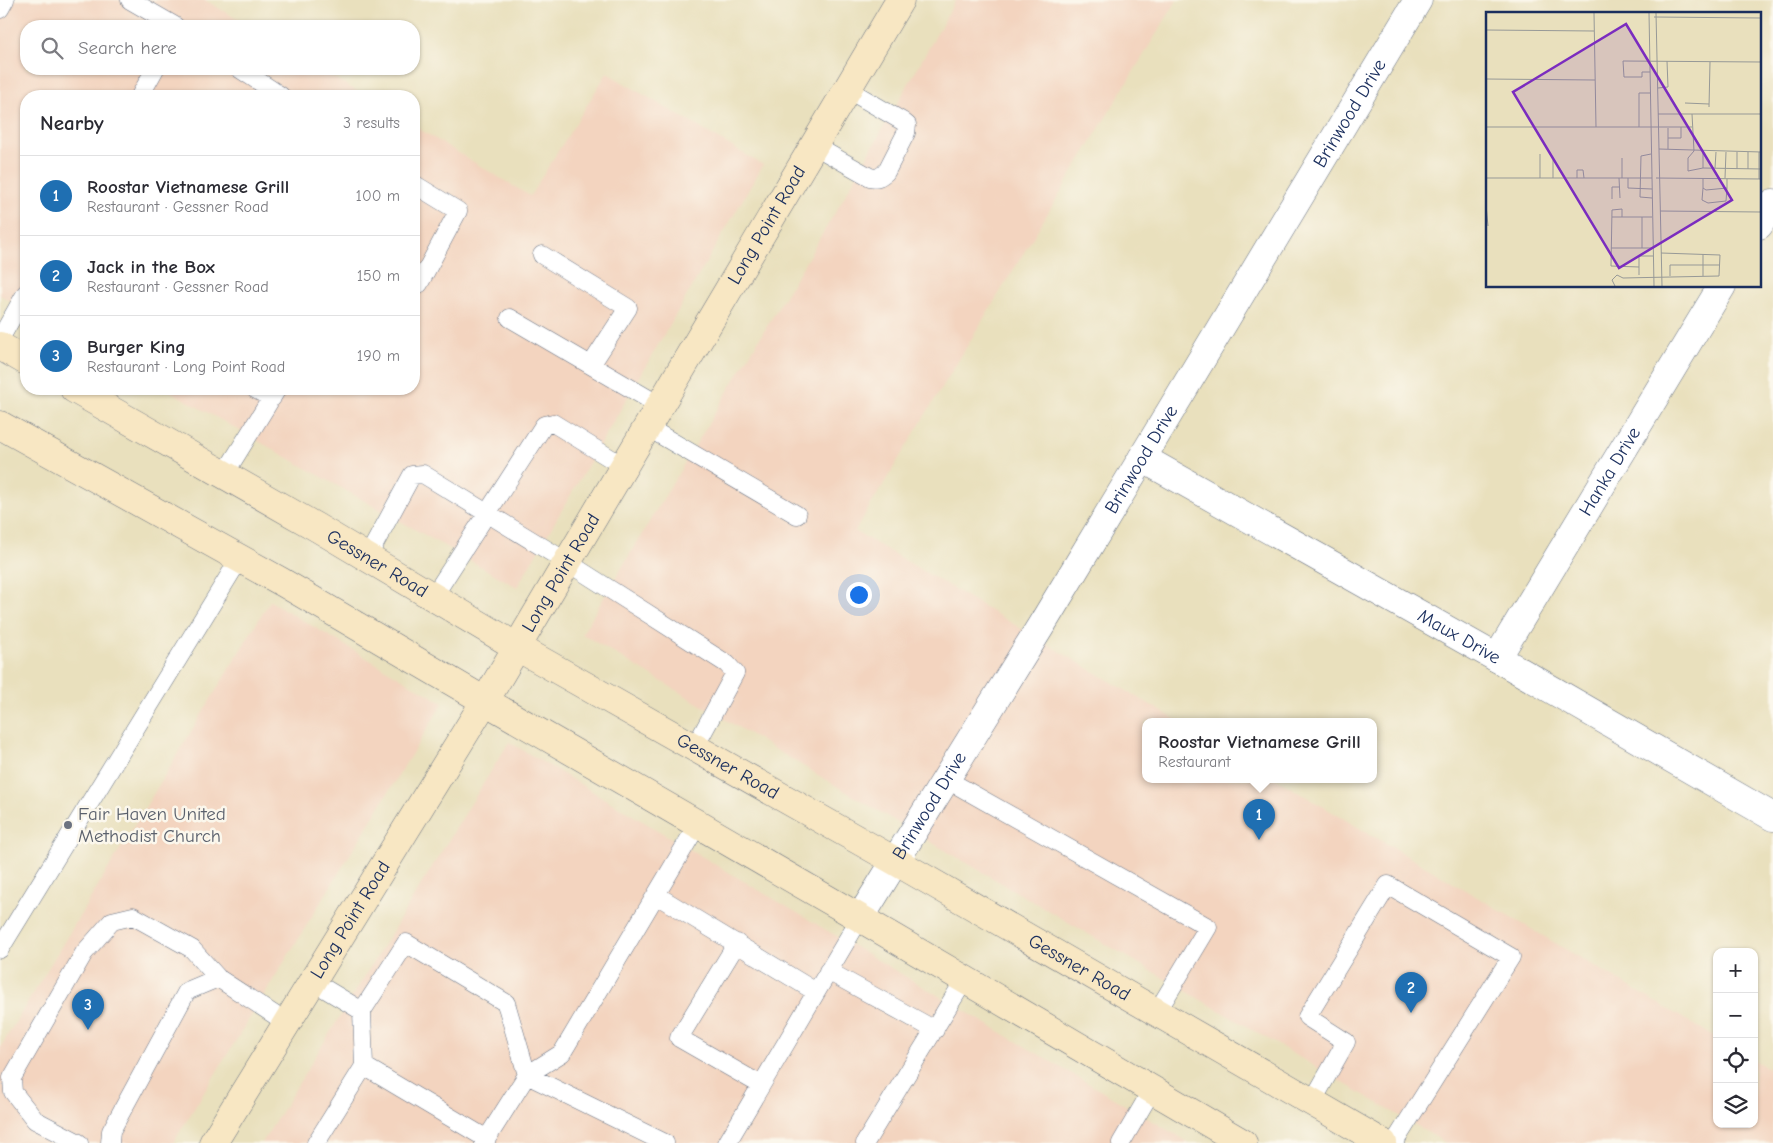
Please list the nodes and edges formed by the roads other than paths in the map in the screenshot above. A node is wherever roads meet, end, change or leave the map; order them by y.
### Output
1 (5, 0) edge
2 (130, 0) edge
3 (900, 0) edge
4 (1418, 0) edge
5 (0, 9) edge
6 (165, 20) edge
7 (152, 75) edge
8 (249, 75) edge
9 (847, 89) junction
10 (144, 90) edge
11 (272, 90) edge
12 (814, 144) junction
13 (420, 188) edge
14 (1773, 203) edge
15 (1760, 223) edge
16 (542, 255) dead end
17 (420, 282) edge
18 (1721, 288) edge
19 (20, 304) edge
20 (510, 318) dead end
21 (0, 339) edge
22 (0, 346) edge
23 (20, 358) edge
24 (591, 365) junction
25 (84, 395) edge
26 (274, 395) edge
27 (653, 416) junction
28 (0, 425) edge
29 (1142, 458) junction
30 (623, 466) junction
31 (224, 475) junction
32 (486, 513) junction
33 (797, 515) dead end
34 (240, 558) junction
35 (367, 558) junction
36 (567, 562) junction
37 (432, 596) junction
38 (517, 647) junction
39 (1497, 658) junction
40 (484, 701) junction
41 (695, 747) junction
42 (946, 779) junction
43 (1773, 817) edge
44 (698, 824) junction
45 (895, 861) junction
46 (656, 894) junction
47 (860, 918) junction
48 (737, 944) junction
49 (0, 950) edge
50 (828, 971) junction
51 (218, 978) junction
52 (965, 979) junction
53 (312, 981) junction
54 (816, 992) junction
55 (362, 1011) junction
56 (1157, 1012) junction
57 (287, 1023) junction
58 (935, 1030) junction
59 (364, 1066) junction
60 (527, 1075) junction
61 (761, 1085) junction
62 (1152, 1090) junction
63 (1312, 1102) junction
64 (486, 1141) edge
65 (79, 1143) edge
66 (110, 1143) edge
67 (213, 1143) edge
68 (316, 1143) edge
69 (665, 1143) edge
70 (727, 1143) edge
71 (865, 1143) edge
72 (1121, 1143) edge
73 (1243, 1143) edge
74 (1383, 1143) edge
75 (1394, 1143) edge

1 - 5 lane
2 - 6 lane
3 - 9 main road, Long Point Road
4 - 29 street, Brinwood Drive
7 - 10 lane
8 - 11 lane
9 - 12 main road, Long Point Road
9 - 12 lane
12 - 27 main road, Long Point Road
13 - 17 lane
14 - 15 street
16 - 24 lane
18 - 39 street, Hanka Drive
19 - 21 lane
20 - 24 lane
22 - 23 main road
24 - 27 lane
25 - 31 main road, Gessner Road
26 - 31 lane
27 - 30 main road, Long Point Road
27 - 33 lane
28 - 34 main road
29 - 39 street, Maux Drive
29 - 42 street, Brinwood Drive
30 - 32 lane
30 - 36 main road, Long Point Road
31 - 35 main road, Gessner Road
32 - 35 lane
32 - 36 lane
32 - 37 lane
34 - 40 main road
34 - 49 lane
35 - 37 main road, Gessner Road
36 - 38 main road, Long Point Road
36 - 41 lane
37 - 38 main road, Gessner Road
38 - 40 main road, Long Point Road
38 - 41 main road, Gessner Road
39 - 43 street, Maux Drive
40 - 44 main road
40 - 53 main road, Long Point Road
41 - 45 main road, Gessner Road
42 - 45 street, Brinwood Drive
42 - 56 lane
44 - 46 lane
44 - 47 main road
45 - 47 street, Brinwood Drive
45 - 56 main road, Gessner Road
46 - 48 lane
46 - 60 lane
47 - 50 lane
47 - 52 main road
48 - 54 lane
48 - 61 lane
50 - 54 lane
50 - 58 lane
51 - 57 lane
51 - 65 lane
51 - 66 lane
52 - 58 lane
52 - 62 main road
53 - 55 lane
53 - 57 main road, Long Point Road
54 - 61 lane
55 - 59 lane
55 - 60 lane
56 - 63 main road, Gessner Road
57 - 67 main road, Long Point Road
58 - 71 lane
59 - 64 lane
59 - 68 lane
60 - 64 lane
60 - 69 lane
61 - 70 lane
62 - 72 lane
62 - 73 main road
63 - 74 main road, Gessner Road
63 - 75 lane

